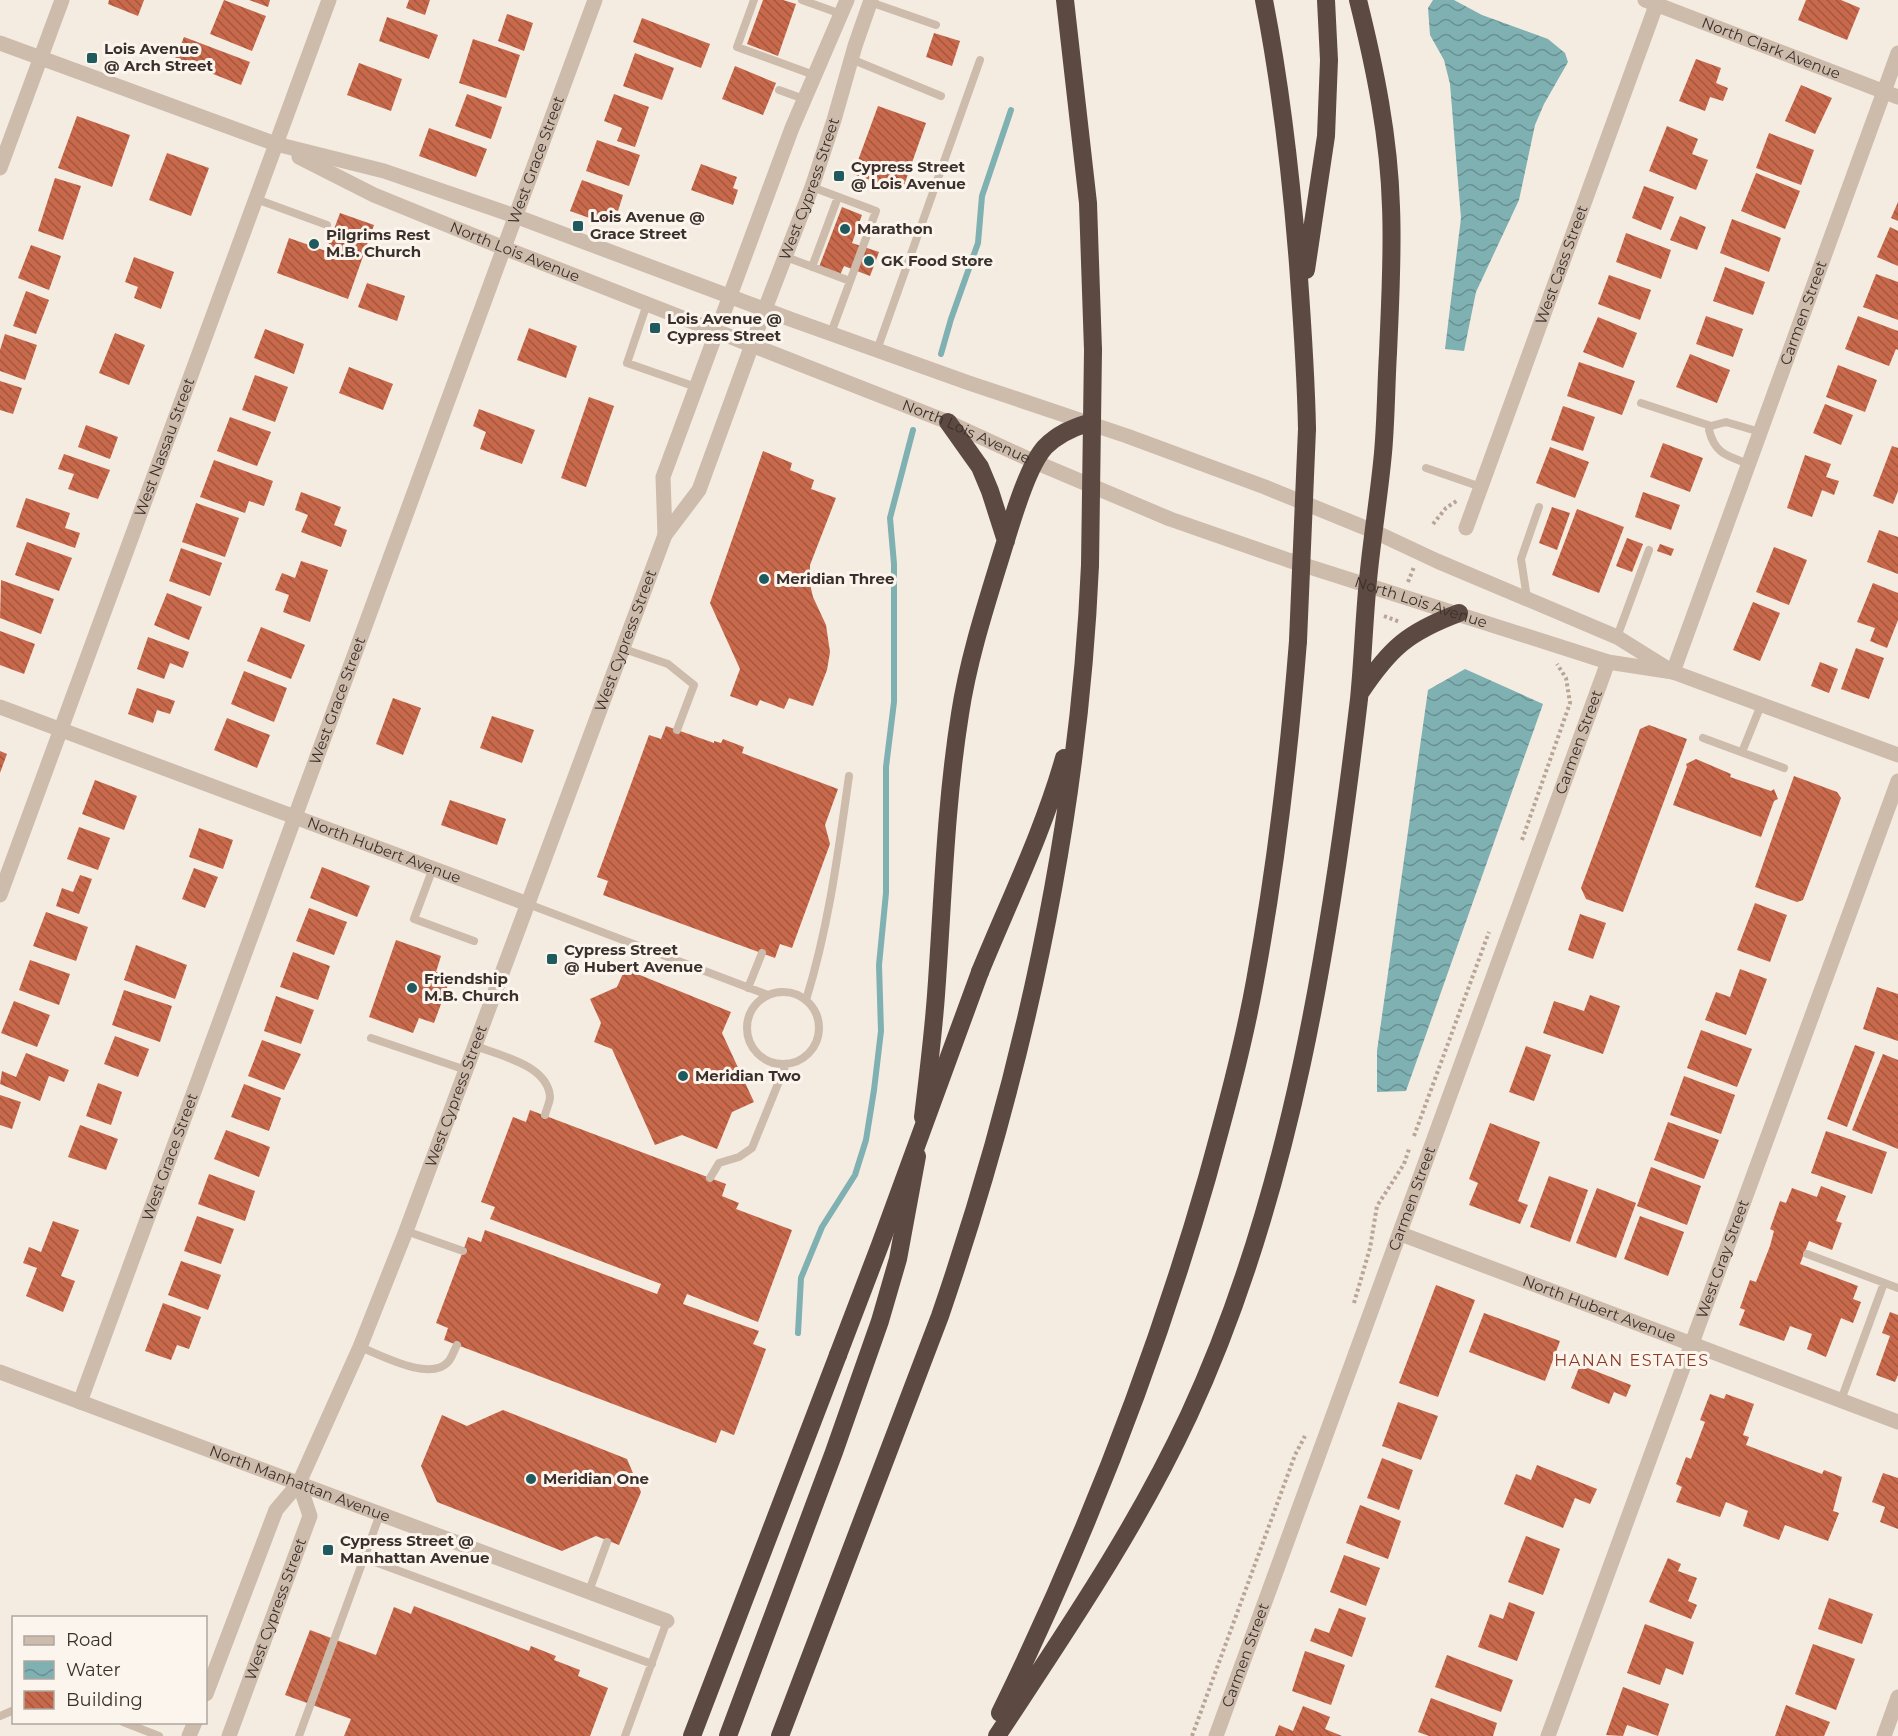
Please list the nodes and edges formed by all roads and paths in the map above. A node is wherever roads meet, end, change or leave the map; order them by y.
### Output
1 (62, 0) edge
2 (329, 0) edge
3 (595, 0) edge
4 (754, 0) edge
5 (802, 0) edge
6 (1065, 0) edge
7 (1264, 0) edge
8 (1326, 0) edge
9 (1358, 0) edge
10 (870, 1) edge
11 (1653, 1) edge
12 (844, 7) edge
13 (936, 25) dead end
14 (0, 43) edge
15 (1898, 53) edge
16 (40, 58) junction
17 (851, 59) junction
18 (980, 60) dead end
19 (814, 75) junction
20 (779, 90) dead end
21 (1891, 94) edge
22 (941, 96) dead end
23 (804, 99) junction
24 (276, 144) junction
25 (0, 168) edge
26 (812, 187) junction
27 (838, 197) junction
28 (256, 199) junction
29 (515, 216) junction
30 (327, 225) dead end
31 (504, 248) junction
32 (786, 258) junction
33 (812, 267) junction
34 (850, 281) junction
35 (730, 296) junction
36 (647, 304) junction
37 (765, 309) junction
38 (717, 331) junction
39 (831, 333) junction
40 (752, 344) junction
41 (877, 350) junction
42 (1305, 353) junction
43 (696, 387) junction
44 (1641, 403) dead end
45 (948, 422) junction
46 (1088, 423) junction
47 (1710, 426) junction
48 (1760, 432) junction
49 (1035, 462) junction
50 (1749, 464) junction
51 (1426, 468) dead end
52 (1481, 487) junction
53 (1463, 498) dead end
54 (1539, 507) dead end
55 (1433, 524) dead end
56 (1466, 528) dead end
57 (1373, 531) junction
58 (665, 536) junction
59 (1006, 541) junction
60 (1649, 550) dead end
61 (1415, 563) dead end
62 (1408, 582) dead end
63 (1367, 584) junction
64 (1527, 598) junction
65 (1459, 613) junction
66 (1381, 615) dead end
67 (1398, 621) dead end
68 (1617, 637) junction
69 (624, 649) junction
70 (1555, 661) dead end
71 (1608, 662) junction
72 (1673, 672) junction
73 (1359, 694) junction
74 (1081, 699) junction
75 (1761, 705) junction
76 (0, 707) edge
77 (60, 730) junction
78 (677, 730) dead end
79 (1703, 738) dead end
80 (1742, 752) junction
81 (1898, 755) edge
82 (1784, 768) dead end
83 (849, 776) dead end
84 (1898, 781) edge
85 (294, 816) junction
86 (1521, 845) dead end
87 (433, 868) junction
88 (0, 895) edge
89 (528, 904) junction
90 (1493, 922) dead end
91 (474, 941) dead end
92 (762, 953) dead end
93 (748, 988) junction
94 (768, 995) junction
95 (806, 1000) junction
96 (371, 1038) dead end
97 (476, 1046) junction
98 (786, 1064) junction
99 (466, 1070) junction
100 (545, 1115) dead end
101 (710, 1178) dead end
102 (406, 1231) junction
103 (1401, 1234) junction
104 (463, 1251) dead end
105 (1807, 1254) dead end
106 (1884, 1283) junction
107 (1898, 1288) edge
108 (1353, 1311) dead end
109 (1692, 1344) junction
110 (457, 1345) dead end
111 (360, 1347) junction
112 (0, 1372) edge
113 (1840, 1400) junction
114 (80, 1402) junction
115 (1898, 1422) edge
116 (1306, 1434) dead end
117 (299, 1483) junction
118 (381, 1514) junction
119 (608, 1542) dead end
120 (364, 1558) junction
121 (589, 1591) junction
122 (667, 1621) joint
123 (652, 1664) junction
124 (207, 1691) edge
125 (1898, 1697) edge
126 (128, 1724) edge
127 (159, 1736) edge
128 (229, 1736) edge
129 (299, 1736) edge
130 (625, 1736) edge
131 (692, 1736) edge
132 (728, 1736) edge
133 (780, 1736) edge
134 (989, 1736) edge
135 (997, 1736) edge
136 (1192, 1736) edge
137 (1216, 1736) edge
138 (1548, 1736) edge
139 (1884, 1736) edge

1 - 16 street
2 - 24 street, West Nassau Street
3 - 29 street, West Grace Street
4 - 19 lane
5 - 12 lane
6 - 74 highway, bridge
7 - 42 highway
8 - 42 highway
9 - 57 highway
10 - 13 lane
10 - 17 street, West Cypress Street
11 - 21 street, North Clark Avenue
11 - 52 street, West Cass Street
12 - 19 street, West Cypress Street
14 - 16 street, North Lois Avenue
15 - 21 street, Carmen Street
16 - 24 street, North Lois Avenue
16 - 25 street
17 - 22 lane
17 - 26 street, West Cypress Street
18 - 41 lane
19 - 23 street, West Cypress Street
20 - 23 lane
21 - 48 street, Carmen Street
23 - 35 street, West Cypress Street
24 - 28 street, West Nassau Street
24 - 29 street, North Lois Avenue
24 - 31 street, North Lois Avenue
26 - 27 lane
26 - 32 street, West Cypress Street
27 - 33 lane
27 - 34 lane
28 - 30 lane
28 - 77 street, West Nassau Street
29 - 31 street, West Grace Street
29 - 35 street, North Lois Avenue
31 - 36 street, North Lois Avenue
31 - 85 street, West Grace Street
32 - 33 lane
32 - 37 street, West Cypress Street
33 - 34 lane
34 - 39 lane
35 - 37 street, North Lois Avenue
35 - 38 street, West Cypress Street
36 - 38 street, North Lois Avenue
36 - 43 lane
37 - 39 street, North Lois Avenue
37 - 40 street, West Cypress Street
38 - 40 street, North Lois Avenue
38 - 43 street, West Cypress Street
39 - 41 street, North Lois Avenue
40 - 45 street, North Lois Avenue
40 - 58 street, West Cypress Street
41 - 46 street, North Lois Avenue
42 - 134 highway, bridge
43 - 58 street, West Cypress Street
44 - 47 lane
45 - 49 street, North Lois Avenue
45 - 59 highway
46 - 49 highway
46 - 57 street, North Lois Avenue
47 - 48 lane
47 - 50 lane
48 - 50 street, Carmen Street
49 - 59 highway
49 - 63 street, North Lois Avenue
50 - 72 street, Carmen Street
51 - 52 lane
52 - 56 street, West Cass Street
53 - 55 path
54 - 64 lane
57 - 63 highway
57 - 64 street, North Lois Avenue
58 - 69 street, West Cypress Street
59 - 132 highway
60 - 68 lane
61 - 62 path
63 - 65 street, North Lois Avenue
63 - 73 highway
64 - 68 street, North Lois Avenue
65 - 71 street, North Lois Avenue
65 - 73 highway
66 - 67 path
68 - 72 street, North Lois Avenue
69 - 78 lane
69 - 89 street, West Cypress Street
70 - 86 path
71 - 72 street, North Lois Avenue
71 - 103 street, Carmen Street
72 - 75 street, North Lois Avenue
73 - 135 highway
74 - 131 highway, bridge
74 - 133 highway
75 - 80 lane
75 - 81 street, North Lois Avenue
76 - 77 street, North Hubert Avenue
77 - 85 street, North Hubert Avenue
77 - 88 street, West Nassau Street
79 - 80 lane
80 - 82 lane
83 - 95 lane
84 - 109 street, West Gray Street
85 - 87 street, North Hubert Avenue
85 - 114 street, West Grace Street
87 - 89 street, North Hubert Avenue
87 - 91 lane
89 - 93 lane, North Hubert Avenue
89 - 97 street, West Cypress Street
90 - 108 path
92 - 93 lane
93 - 94 lane, North Hubert Avenue
94 - 95 lane
94 - 98 lane
95 - 98 lane
96 - 99 lane
97 - 99 street, West Cypress Street
97 - 100 lane
98 - 101 lane
99 - 102 street, West Cypress Street
102 - 104 lane
102 - 111 street, West Cypress Street
103 - 109 street, North Hubert Avenue
103 - 137 street, Carmen Street
105 - 106 lane
106 - 107 lane
106 - 113 lane
109 - 113 street, North Hubert Avenue
109 - 138 street, West Gray Street
110 - 111 lane
111 - 117 street, West Cypress Street
112 - 114 street, North Manhattan Avenue
113 - 115 street, North Hubert Avenue
114 - 117 street, North Manhattan Avenue
116 - 136 path
117 - 118 street, North Manhattan Avenue
117 - 124 street, West Cypress Street
117 - 128 street, West Cypress Street
118 - 120 lane
118 - 121 street, North Manhattan Avenue
119 - 121 lane
120 - 123 lane
120 - 129 lane
121 - 122 street, North Manhattan Avenue
122 - 123 lane
123 - 130 lane
125 - 139 street
126 - 127 lane

